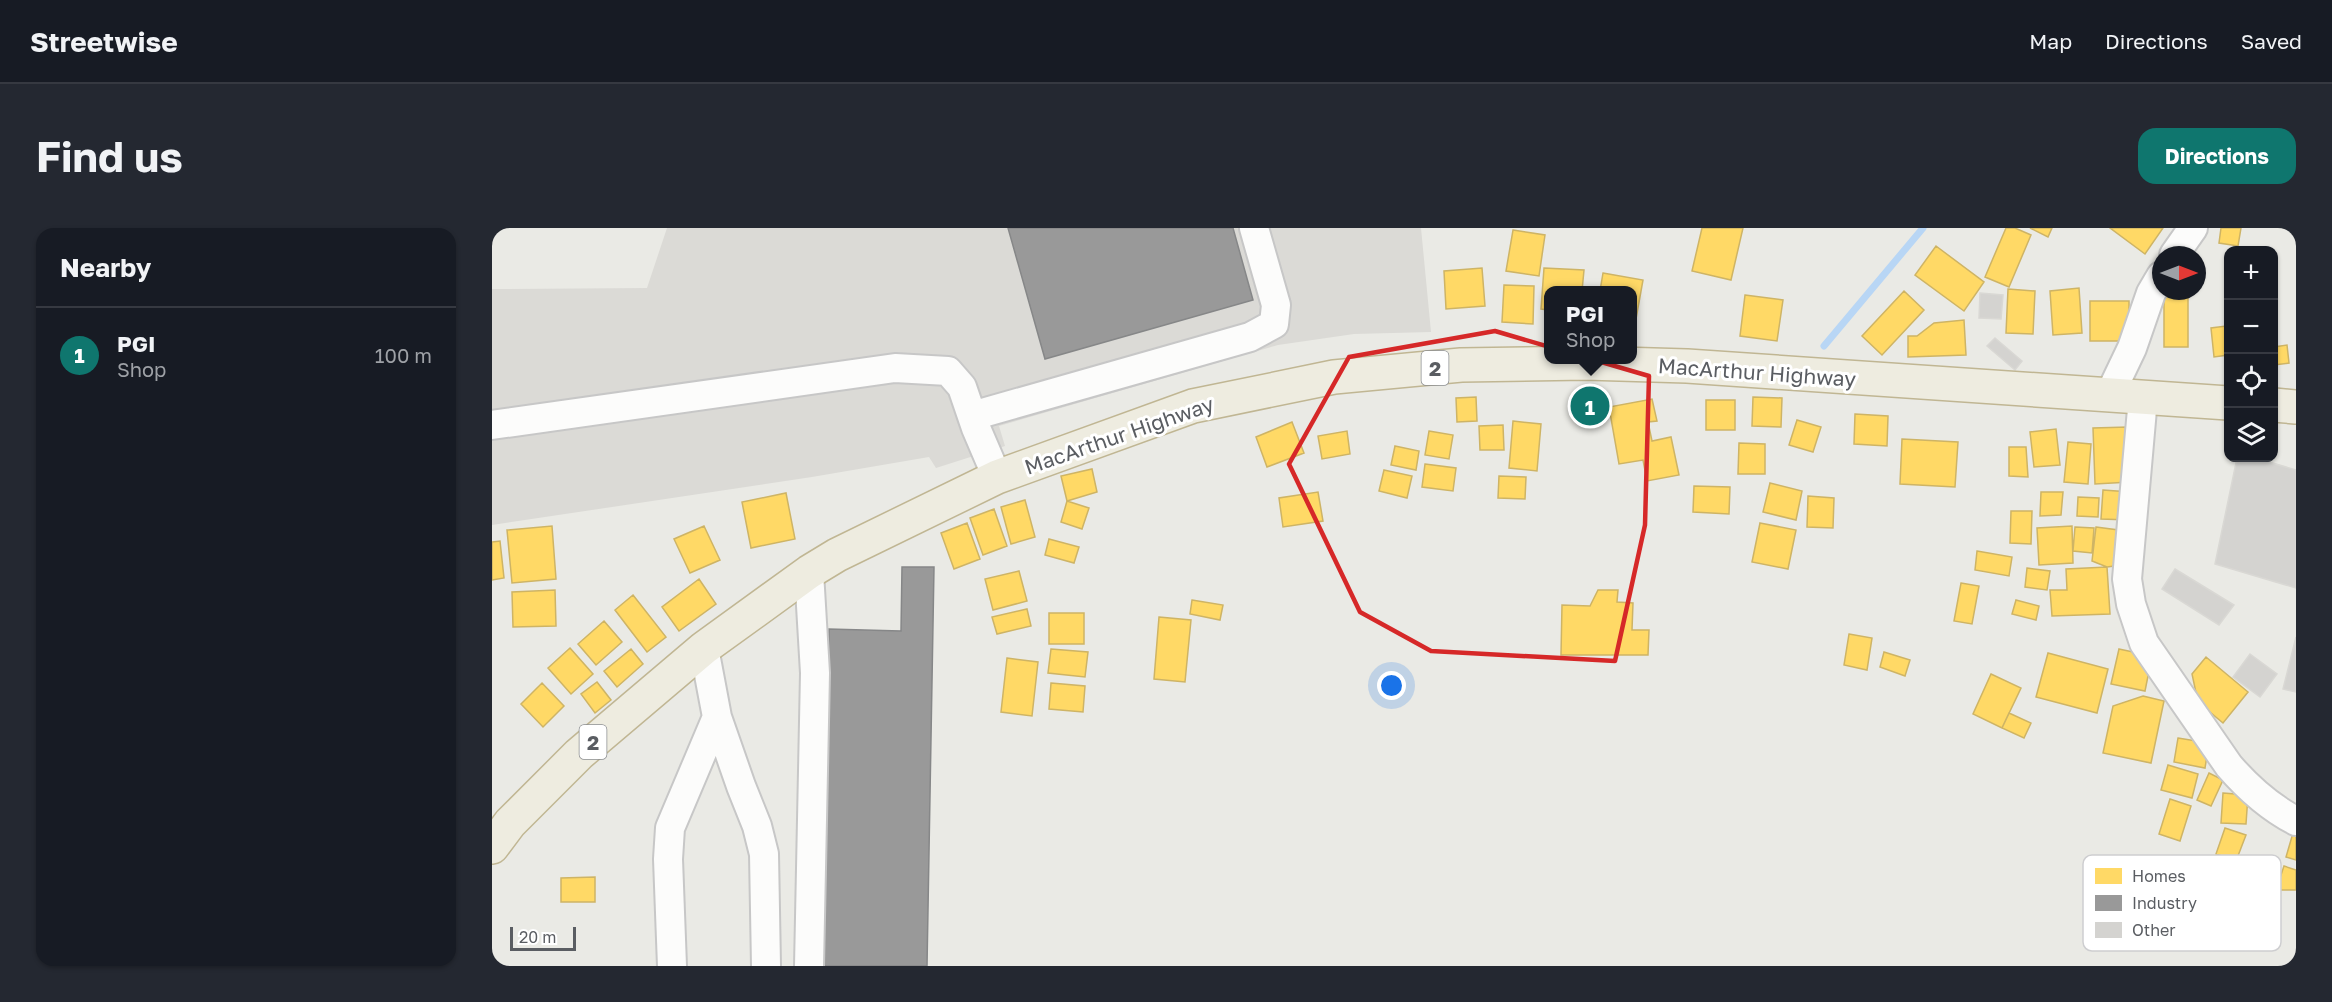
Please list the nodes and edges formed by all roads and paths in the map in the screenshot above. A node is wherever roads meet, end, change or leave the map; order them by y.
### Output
1 (1254, 228) edge
2 (2193, 228) edge
3 (2180, 246) edge
4 (2152, 291) edge
5 (1544, 364) edge
6 (1620, 364) edge
7 (2110, 394) junction
8 (2143, 398) junction
9 (2224, 403) edge
10 (2278, 405) edge
11 (2296, 407) edge
12 (972, 416) junction
13 (492, 425) edge
14 (997, 477) junction
15 (809, 572) junction
16 (704, 648) junction
17 (717, 717) junction
18 (2296, 821) edge
19 (492, 847) edge
20 (672, 966) edge
21 (766, 966) edge
22 (809, 966) edge

1 - 12 street
2 - 3 street
4 - 7 street
5 - 14 highway, MacArthur Highway / 2
6 - 7 highway, MacArthur Highway / 2
7 - 8 highway, MacArthur Highway / 2
8 - 9 highway, MacArthur Highway / 2
8 - 18 street
10 - 11 highway
12 - 13 street
12 - 14 street
14 - 15 highway, MacArthur Highway / 2
15 - 16 highway, MacArthur Highway / 2
15 - 22 street
16 - 17 street
16 - 19 highway, MacArthur Highway / 2
17 - 20 street
17 - 21 street

